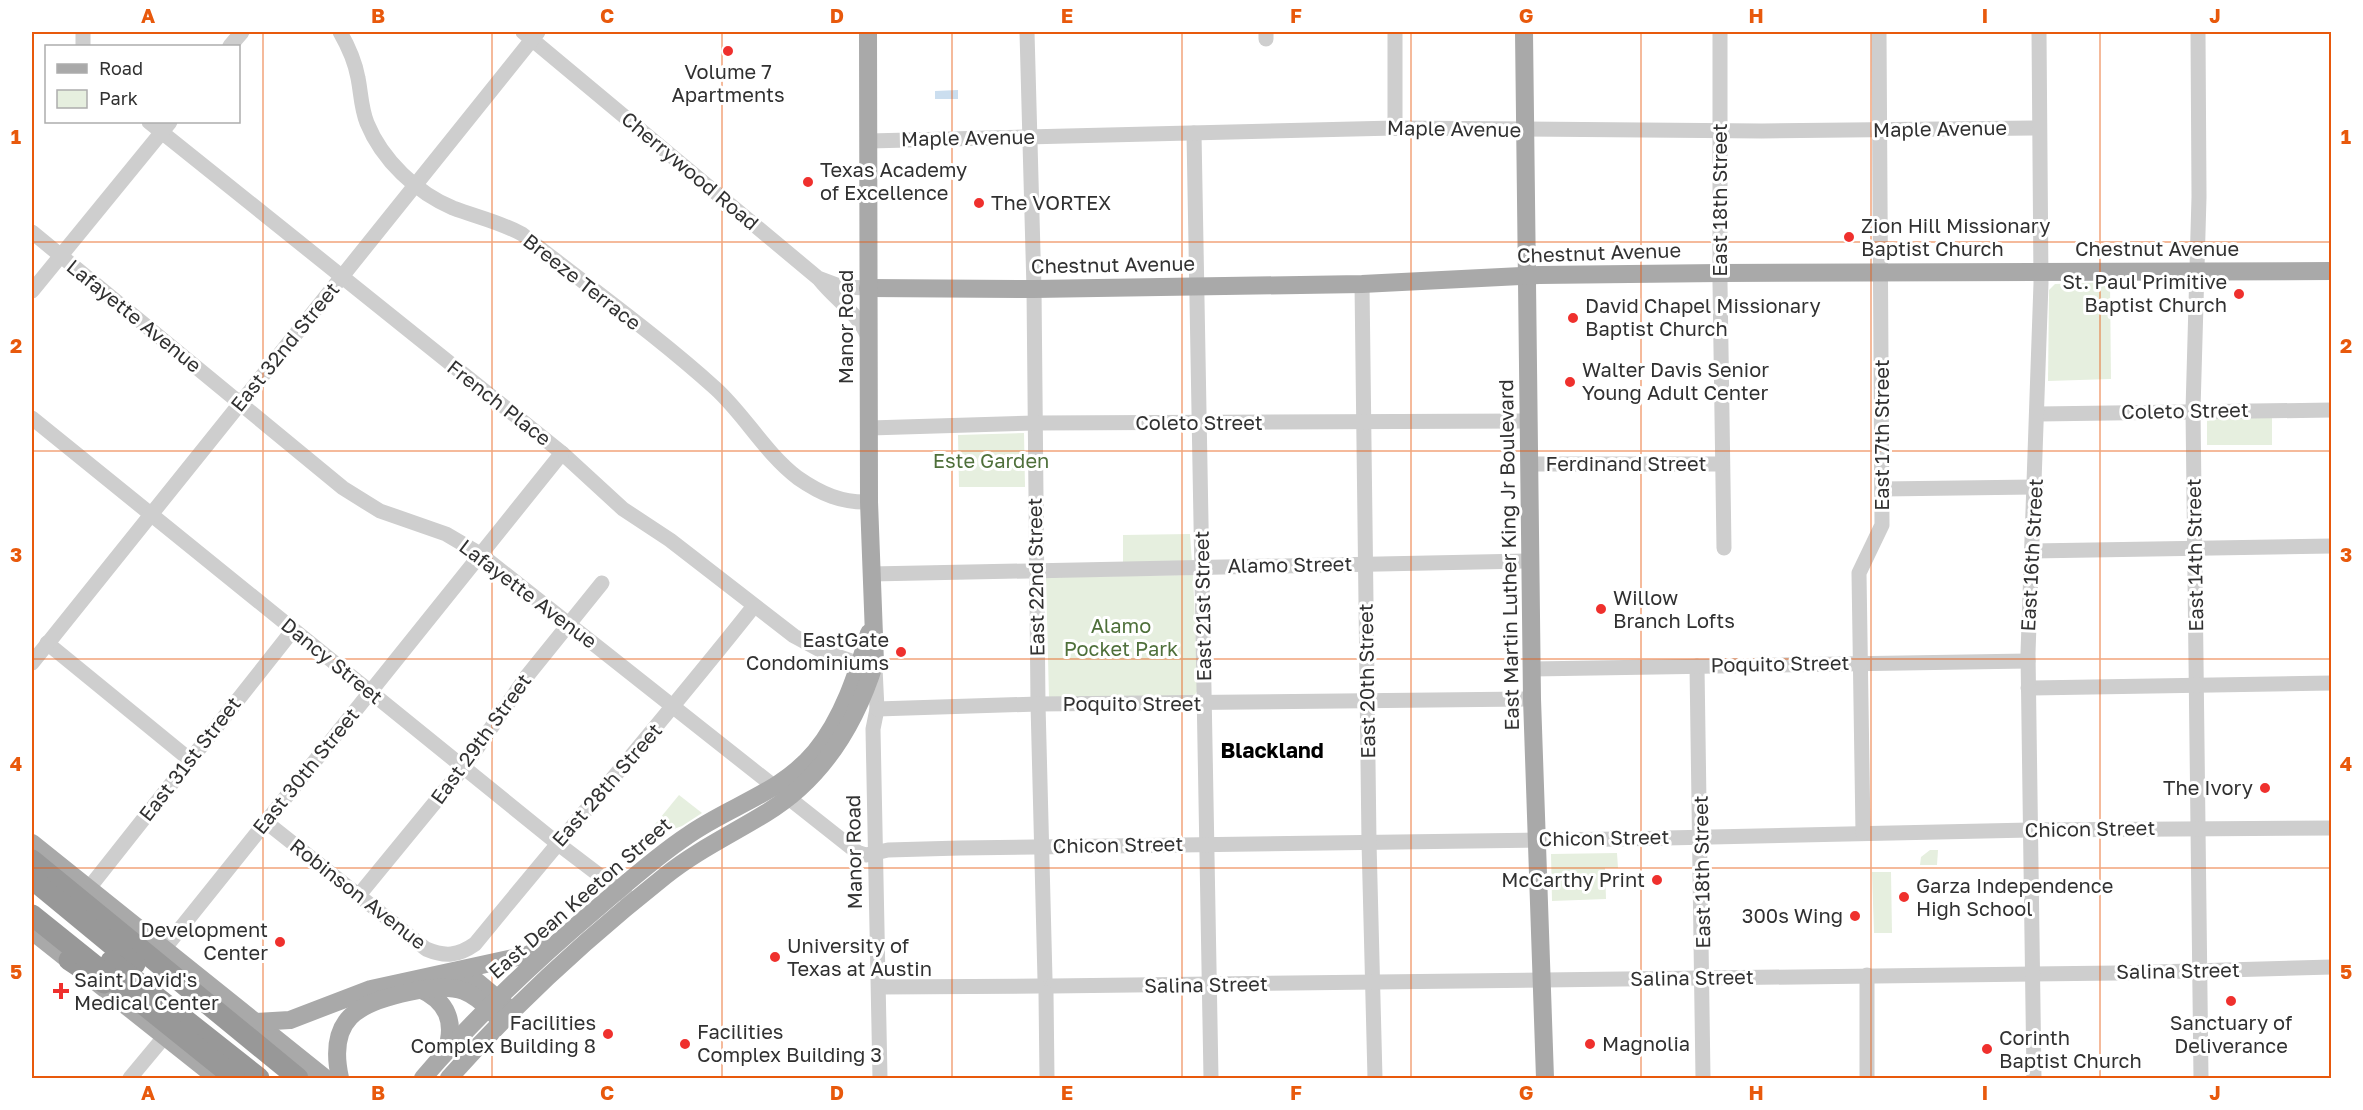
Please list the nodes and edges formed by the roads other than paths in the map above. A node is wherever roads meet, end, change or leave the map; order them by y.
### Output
1 (242, 32) edge
2 (339, 32) edge
3 (867, 32) edge
4 (1027, 32) edge
5 (1395, 32) edge
6 (1524, 32) edge
7 (1720, 32) edge
8 (1879, 32) edge
9 (2039, 32) edge
10 (2198, 32) edge
11 (531, 34) edge
12 (231, 45) edge
13 (166, 127) edge
14 (1395, 128) junction
15 (2039, 128) junction
16 (1525, 130) junction
17 (1879, 130) junction
18 (1721, 131) junction
19 (1194, 133) junction
20 (1029, 137) junction
21 (869, 141) junction
22 (415, 184) junction
23 (32, 232) edge
24 (60, 256) junction
25 (2197, 270) junction
26 (2331, 271) edge
27 (2041, 272) junction
28 (1720, 273) junction
29 (1881, 274) junction
30 (340, 277) junction
31 (1529, 277) junction
32 (818, 278) junction
33 (1362, 284) junction
34 (1197, 285) junction
35 (868, 288) junction
36 (1034, 289) junction
37 (32, 291) edge
38 (868, 338) junction
39 (240, 402) junction
40 (2193, 410) junction
41 (2331, 410) edge
42 (2039, 414) junction
43 (32, 418) edge
44 (1529, 421) junction
45 (1035, 423) junction
46 (1199, 423) junction
47 (1365, 423) junction
48 (870, 428) junction
49 (562, 453) junction
50 (1530, 464) junction
51 (1722, 464) junction
52 (2036, 487) junction
53 (1882, 489) junction
54 (869, 502) junction
55 (150, 515) junction
56 (2331, 546) edge
57 (2194, 547) junction
58 (1724, 548) dead end
59 (2031, 551) junction
60 (480, 554) junction
61 (1530, 561) junction
62 (1366, 564) junction
63 (1202, 566) junction
64 (1036, 572) junction
65 (872, 574) junction
66 (602, 583) dead end
67 (754, 606) junction
68 (872, 622) joint
69 (570, 624) junction
70 (293, 630) junction
71 (47, 643) junction
72 (2028, 661) junction
73 (1861, 662) junction
74 (32, 663) edge
75 (867, 663) junction
76 (1697, 666) junction
77 (1532, 669) junction
78 (2331, 683) edge
79 (2196, 686) junction
80 (2028, 688) junction
81 (370, 692) junction
82 (1532, 699) junction
83 (1368, 702) junction
84 (1038, 704) junction
85 (1204, 704) junction
86 (674, 707) junction
87 (877, 709) junction
88 (189, 759) junction
89 (464, 767) junction
90 (782, 792) junction
91 (266, 822) junction
92 (2197, 828) junction
93 (2331, 828) edge
94 (2030, 830) junction
95 (1863, 833) junction
96 (1702, 836) junction
97 (1536, 840) junction
98 (1369, 842) junction
99 (32, 843) edge
100 (557, 843) junction
101 (1207, 844) junction
102 (1044, 847) junction
103 (876, 852) junction
104 (32, 860) edge
105 (32, 879) edge
106 (88, 888) junction
107 (619, 890) junction
108 (358, 895) junction
109 (32, 896) edge
110 (634, 901) junction
111 (32, 915) edge
112 (32, 931) edge
113 (565, 935) junction
114 (164, 949) junction
115 (454, 954) joint
116 (69, 960) junction
117 (2331, 967) edge
118 (2032, 972) junction
119 (2199, 972) junction
120 (445, 974) junction
121 (1867, 975) junction
122 (1703, 978) junction
123 (1540, 979) junction
124 (1210, 984) junction
125 (1373, 984) junction
126 (1045, 986) junction
127 (879, 987) junction
128 (420, 989) junction
129 (493, 1003) junction
130 (506, 1016) junction
131 (256, 1022) junction
132 (165, 1036) junction
133 (445, 1053) junction
134 (130, 1078) edge
135 (217, 1078) edge
136 (235, 1078) edge
137 (258, 1078) edge
138 (279, 1078) edge
139 (298, 1078) edge
140 (325, 1078) edge
141 (340, 1078) edge
142 (423, 1078) edge
143 (449, 1078) edge
144 (880, 1078) edge
145 (1047, 1078) edge
146 (1211, 1078) edge
147 (1375, 1078) edge
148 (1545, 1078) edge
149 (1703, 1078) edge
150 (1867, 1078) edge
151 (2034, 1078) edge
152 (2201, 1078) edge

1 - 12 street
2 - 22 street, Breeze Terrace
3 - 21 main road, Manor Road
4 - 20 street, East 22nd Street
5 - 14 street
6 - 16 main road, East Martin Luther King Jr Boulevard
7 - 18 street, East 18th Street
8 - 17 street, East 17th Street
9 - 15 street, East 16th Street
10 - 25 street, East 14th Street
11 - 22 street, East 32nd Street
11 - 32 street, Cherrywood Road
13 - 24 street
13 - 30 street, French Place
14 - 16 street, Maple Avenue
14 - 19 street, Maple Avenue
15 - 17 street, Maple Avenue
15 - 27 street, East 16th Street
16 - 18 street, Maple Avenue
16 - 31 main road, East Martin Luther King Jr Boulevard
17 - 18 street, Maple Avenue
17 - 29 street, East 17th Street
18 - 28 street, East 18th Street
19 - 20 street, Maple Avenue
19 - 34 street, East 21st Street
20 - 21 street, Maple Avenue
20 - 36 street, East 22nd Street
21 - 35 main road, Manor Road
22 - 30 street, East 32nd Street
22 - 54 street, Breeze Terrace
23 - 24 street, Lafayette Avenue
24 - 37 street
24 - 39 street, Lafayette Avenue
25 - 26 main road, Chestnut Avenue
25 - 27 main road, Chestnut Avenue
25 - 40 street, East 14th Street
27 - 29 main road, Chestnut Avenue
27 - 42 street, East 16th Street
28 - 29 main road, Chestnut Avenue
28 - 31 main road, Chestnut Avenue
28 - 51 street, East 18th Street
29 - 53 street, East 17th Street
30 - 39 street, East 32nd Street
30 - 49 street, French Place
31 - 33 main road, Chestnut Avenue
31 - 44 main road, East Martin Luther King Jr Boulevard
32 - 35 street, Cherrywood Road
32 - 38 street
33 - 34 main road, Chestnut Avenue
33 - 47 street, East 20th Street
34 - 36 main road, Chestnut Avenue
34 - 46 street, East 21st Street
35 - 36 main road, Chestnut Avenue
35 - 38 main road, Manor Road
36 - 45 street, East 22nd Street
38 - 48 main road, Manor Road
39 - 55 street, East 32nd Street
39 - 60 street, Lafayette Avenue
40 - 41 street, Coleto Street
40 - 42 street, Coleto Street
40 - 57 street, East 14th Street
42 - 52 street, East 16th Street
43 - 55 street, Dancy Street
44 - 47 street, Coleto Street
44 - 50 main road, East Martin Luther King Jr Boulevard
45 - 46 street, Coleto Street
45 - 48 street, Coleto Street
45 - 64 street, East 22nd Street
46 - 47 street, Coleto Street
46 - 63 street, East 21st Street
47 - 62 street, East 20th Street
48 - 54 main road, Manor Road
49 - 60 street, East 30th Street
49 - 67 street, French Place
50 - 51 street, Ferdinand Street
50 - 61 main road, East Martin Luther King Jr Boulevard
51 - 58 street, East 18th Street
52 - 53 street
52 - 59 street, East 16th Street
53 - 73 street, East 17th Street
54 - 65 main road, Manor Road
55 - 70 street, Dancy Street
55 - 71 street, East 32nd Street
56 - 57 street
57 - 59 street
57 - 79 street, East 14th Street
59 - 72 street, East 16th Street
60 - 69 street, Lafayette Avenue
60 - 81 street, East 30th Street
61 - 62 street, Alamo Street
61 - 77 main road, East Martin Luther King Jr Boulevard
62 - 63 street, Alamo Street
62 - 83 street, East 20th Street
63 - 64 street, Alamo Street
63 - 85 street, East 21st Street
64 - 65 street, Alamo Street
64 - 84 street, East 22nd Street
65 - 68 main road, Manor Road
66 - 69 street, East 29th Street
67 - 75 street, French Place
67 - 86 street, East 28th Street
68 - 75 main road, East Dean Keeton Street
69 - 86 street, Lafayette Avenue
69 - 89 street, East 29th Street
70 - 81 street, Dancy Street
70 - 88 street, East 31st Street
71 - 74 street, East 32nd Street
71 - 88 street
72 - 73 street, Poquito Street
72 - 80 street, East 16th Street
73 - 76 street, Poquito Street
73 - 95 street, East 17th Street
75 - 87 street, Manor Road
75 - 90 main road, East Dean Keeton Street
76 - 77 street, Poquito Street
76 - 96 street, East 18th Street
77 - 82 main road, East Martin Luther King Jr Boulevard
78 - 79 street
79 - 80 street
79 - 92 street, East 14th Street
80 - 94 street, East 16th Street
81 - 89 street, Dancy Street
81 - 91 street, East 30th Street
82 - 83 street, Poquito Street
82 - 97 main road, East Martin Luther King Jr Boulevard
83 - 85 street, Poquito Street
83 - 98 street, East 20th Street
84 - 85 street, Poquito Street
84 - 87 street, Poquito Street
84 - 102 street, East 22nd Street
85 - 101 street, East 21st Street
86 - 90 street, Lafayette Avenue
86 - 100 street, East 28th Street
87 - 103 street, Manor Road
88 - 106 street, East 31st Street
89 - 100 street, Dancy Street
89 - 108 street, East 29th Street
90 - 103 street, Lafayette Avenue
90 - 107 main road, East Dean Keeton Street
90 - 110 main road, East Dean Keeton Street
91 - 108 street, Robinson Avenue
91 - 114 street, East 30th Street
92 - 93 street, Chicon Street
92 - 94 street, Chicon Street
92 - 119 street, East 14th Street
94 - 95 street, Chicon Street
94 - 118 street, East 16th Street
95 - 96 street, Chicon Street
96 - 97 street, Chicon Street
96 - 122 street, East 18th Street
97 - 98 street, Chicon Street
97 - 123 main road, East Martin Luther King Jr Boulevard
98 - 101 street, Chicon Street
98 - 125 street, East 20th Street
99 - 106 main road
100 - 107 street, Dancy Street
100 - 115 street, East 28th Street
101 - 102 street, Chicon Street
101 - 124 street, East 21st Street
102 - 103 street, Chicon Street
102 - 126 street, East 22nd Street
103 - 127 street, Manor Road
104 - 139 highway
105 - 138 highway
106 - 114 main road
107 - 110 street, Dancy Street
107 - 113 main road, East Dean Keeton Street
108 - 115 street, Robinson Avenue
109 - 137 highway
110 - 130 main road, East Dean Keeton Street
111 - 136 highway, bridge
112 - 116 main road
113 - 120 main road
113 - 129 main road, East Dean Keeton Street
114 - 131 main road
116 - 132 main road
116 - 137 highway
117 - 119 street, Salina Street
118 - 119 street, Salina Street
118 - 121 street, Salina Street
118 - 151 street, East 16th Street
119 - 152 street, East 14th Street
120 - 129 main road
120 - 131 main road
121 - 122 street, Salina Street
121 - 150 street
122 - 123 street, Salina Street
122 - 149 street, East 18th Street
123 - 125 street, Salina Street
123 - 148 main road, East Martin Luther King Jr Boulevard
124 - 125 street, Salina Street
124 - 126 street, Salina Street
124 - 146 street, East 21st Street
125 - 147 street, East 20th Street
126 - 127 street, Salina Street
126 - 145 street, East 22nd Street
127 - 144 street, Manor Road
128 - 129 main road
128 - 133 main road
128 - 141 main road
129 - 130 main road
129 - 133 main road, East Dean Keeton Street
130 - 143 main road, East Dean Keeton Street
131 - 140 main road
132 - 134 street
132 - 135 main road
133 - 142 main road, East Dean Keeton Street

